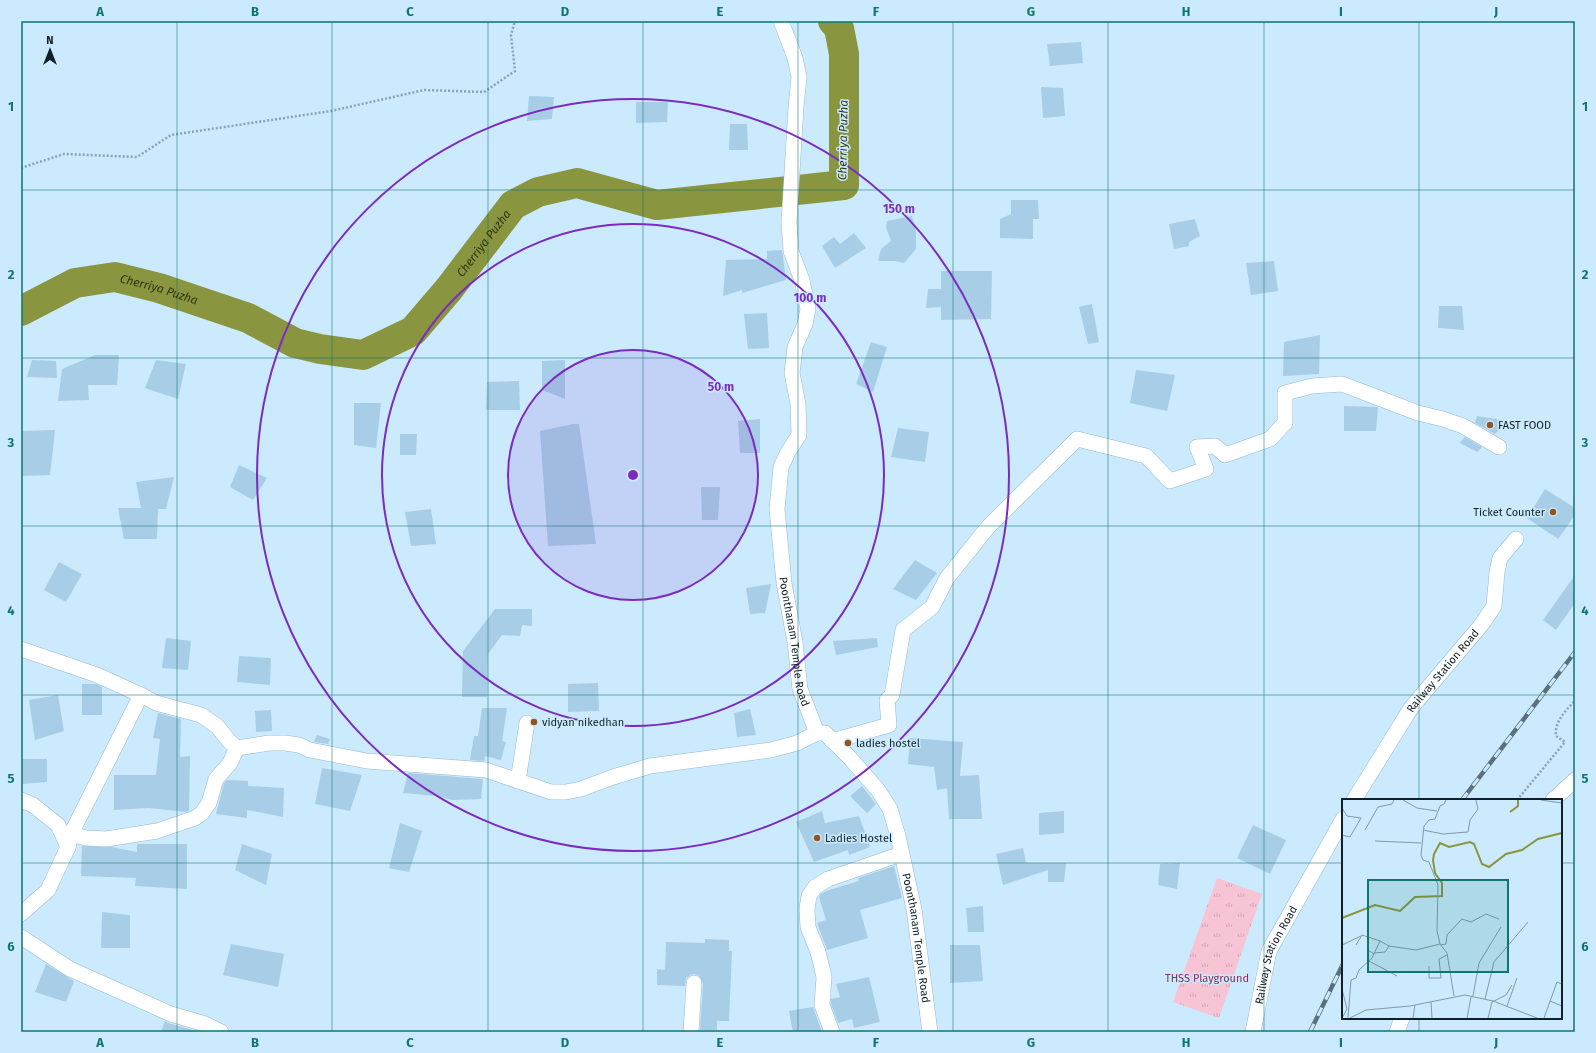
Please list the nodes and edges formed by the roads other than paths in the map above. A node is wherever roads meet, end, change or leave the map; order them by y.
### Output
1 (781, 21) edge
2 (1499, 447) dead end
3 (1516, 539) dead end
4 (21, 649) edge
5 (141, 695) junction
6 (527, 723) dead end
7 (817, 733) junction
8 (832, 741) junction
9 (237, 748) junction
10 (1575, 780) edge
11 (518, 781) junction
12 (1355, 799) edge
13 (1554, 799) edge
14 (21, 800) edge
15 (1342, 821) edge
16 (70, 841) junction
17 (901, 854) junction
18 (21, 914) edge
19 (21, 937) edge
20 (694, 983) dead end
21 (1402, 1019) edge
22 (221, 1032) edge
23 (691, 1032) edge
24 (832, 1032) edge
25 (930, 1032) edge
26 (1253, 1032) edge
27 (1397, 1032) edge

1 - 7 street, Poonthanam Temple Road
2 - 8 street
3 - 12 street, Railway Station Road
4 - 5 street
5 - 9 street
5 - 16 street
6 - 11 street
7 - 8 street, Poonthanam Temple Road
7 - 11 street
8 - 17 street, Poonthanam Temple Road
9 - 11 street
9 - 16 street
10 - 13 street
14 - 16 street
15 - 26 street, Railway Station Road
16 - 18 street
17 - 24 street
17 - 25 street, Poonthanam Temple Road
19 - 22 street
20 - 23 street
21 - 27 street

